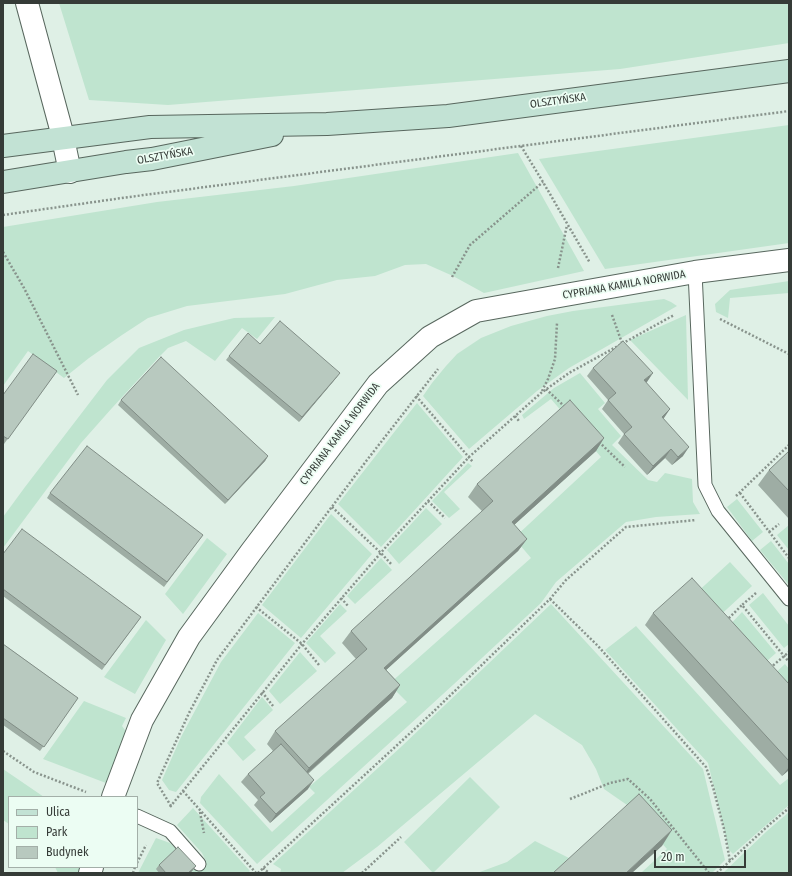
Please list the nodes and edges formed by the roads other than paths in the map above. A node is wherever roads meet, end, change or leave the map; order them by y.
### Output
1 (27, 3) edge
2 (789, 71) edge
3 (326, 124) junction
4 (63, 138) junction
5 (3, 146) edge
6 (70, 172) junction
7 (3, 182) edge
8 (789, 260) edge
9 (695, 272) junction
10 (789, 600) edge
11 (113, 796) edge
12 (138, 816) edge
13 (199, 864) dead end

1 - 4 street
2 - 3 main road, OLSZTYŃSKA
3 - 4 main road, OLSZTYŃSKA
3 - 6 main road, OLSZTYŃSKA
4 - 5 main road, OLSZTYŃSKA
4 - 6 street
6 - 7 main road, OLSZTYŃSKA
8 - 9 street, CYPRIANA KAMILA NORWIDA
9 - 10 lane
9 - 11 street, CYPRIANA KAMILA NORWIDA
12 - 13 lane

